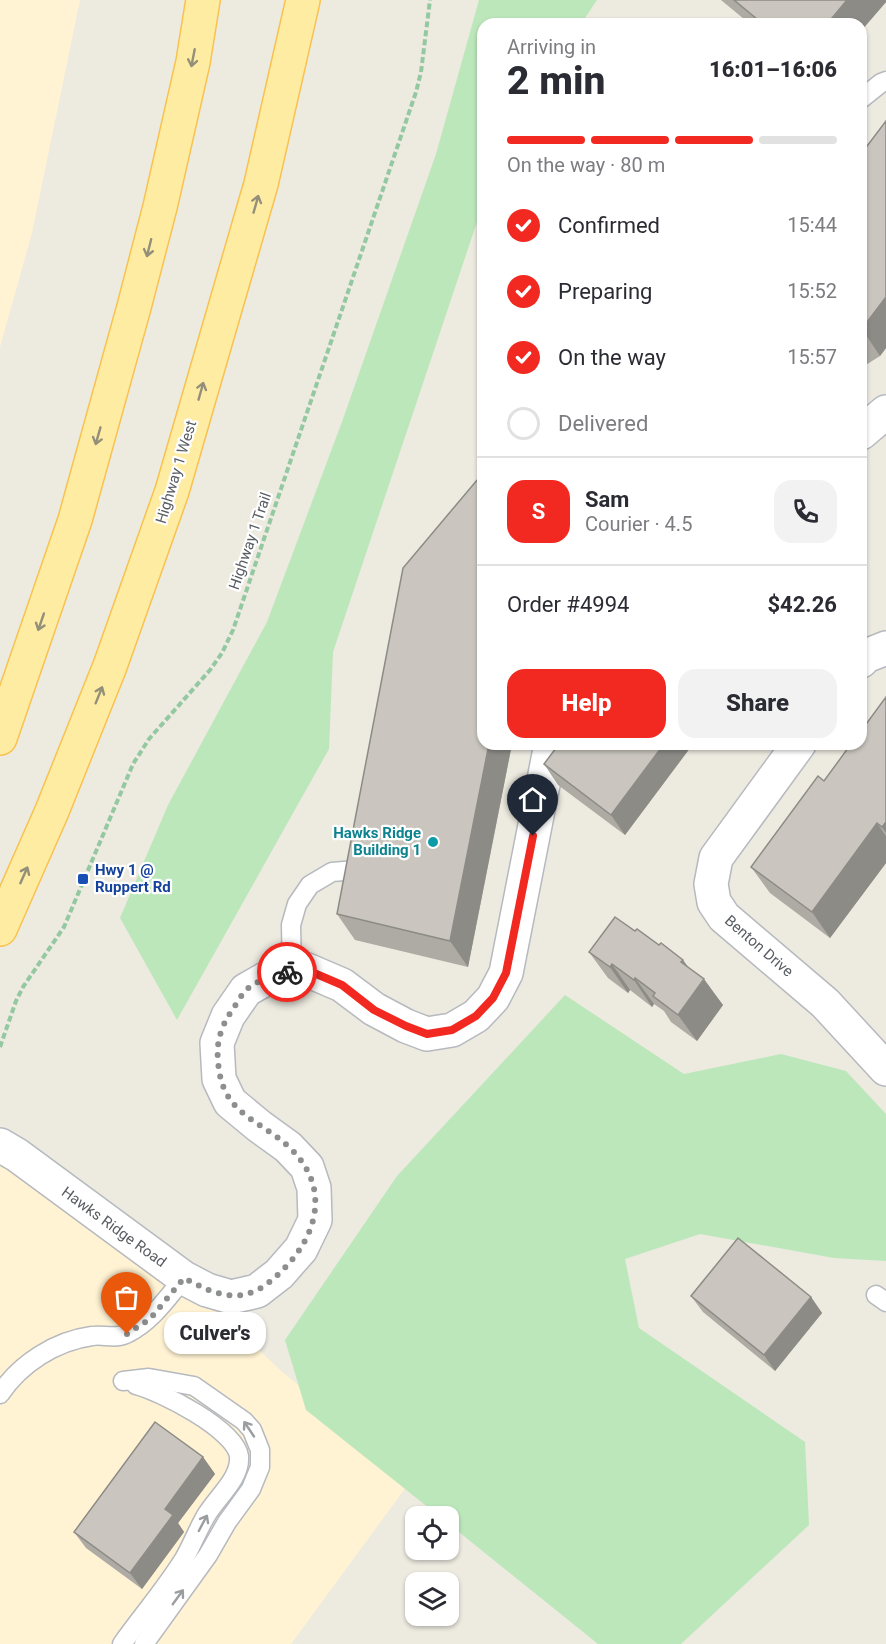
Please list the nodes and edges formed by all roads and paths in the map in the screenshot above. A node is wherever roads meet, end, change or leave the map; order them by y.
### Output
1 (203, 0) edge
2 (303, 0) edge
3 (430, 0) edge
4 (886, 81) edge
5 (867, 94) edge
6 (886, 412) edge
7 (867, 428) edge
8 (886, 648) edge
9 (867, 656) edge
10 (0, 738) edge
11 (550, 750) edge
12 (794, 750) edge
13 (356, 870) edge
14 (0, 929) edge
15 (292, 971) junction
16 (0, 1047) edge
17 (886, 1069) edge
18 (0, 1145) edge
19 (184, 1278) junction
20 (0, 1394) edge
21 (122, 1644) edge
22 (144, 1644) edge

1 -> 10 main road
14 -> 2 main road, Highway 1 West
3 - 16 path, Highway 1 Trail
4 - 5 lane
6 - 7 street
8 - 9 street
11 - 15 street, Hawks Ridge Road
12 - 17 street, Benton Drive
13 - 15 lane
15 - 19 street, Hawks Ridge Road
18 - 19 street, Hawks Ridge Road
19 - 20 lane
21 - 22 lane

